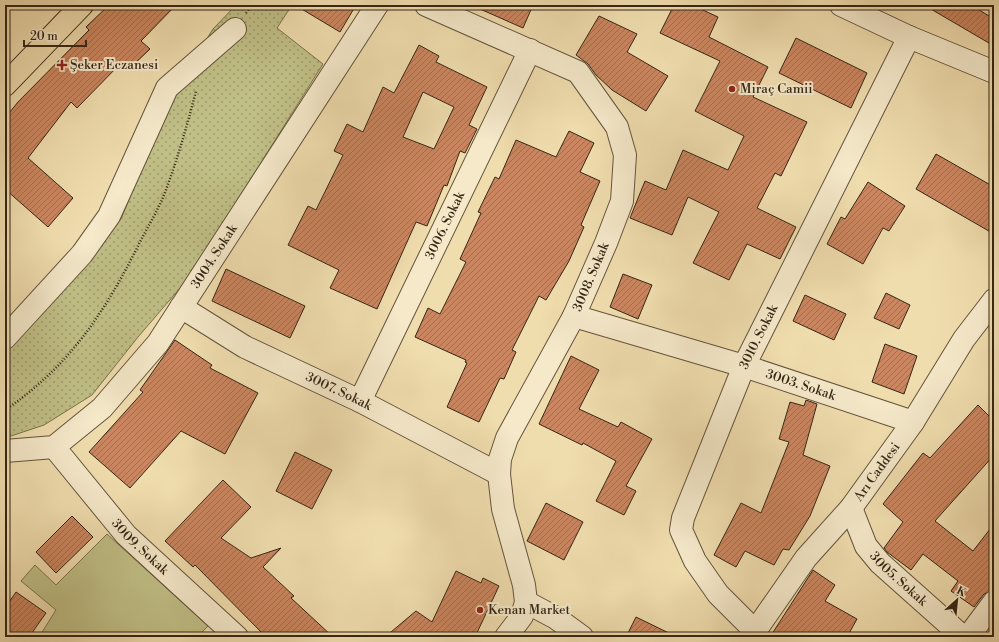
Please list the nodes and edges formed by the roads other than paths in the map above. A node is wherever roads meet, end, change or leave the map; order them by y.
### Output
1 (82, 5) edge
2 (377, 5) edge
3 (426, 5) edge
4 (841, 5) edge
5 (235, 29) road end
6 (909, 37) junction
7 (530, 50) junction
8 (994, 72) edge
9 (5, 85) edge
10 (994, 300) edge
11 (180, 307) junction
12 (574, 316) junction
13 (5, 338) edge
14 (744, 366) junction
15 (360, 401) junction
16 (913, 422) junction
17 (54, 447) junction
18 (5, 451) edge
19 (499, 474) junction
20 (851, 508) junction
21 (526, 602) junction
22 (994, 602) edge
23 (753, 634) edge
24 (237, 637) edge
25 (506, 637) edge
26 (582, 637) edge
27 (963, 637) edge
28 (968, 637) edge

1 - 9 main road
2 - 11 street, 3004. Sokak
3 - 7 street, 3008. Sokak
4 - 6 street
5 - 13 street
6 - 8 street
6 - 14 street, 3010. Sokak
7 - 12 street, 3008. Sokak
7 - 15 street, 3006. Sokak
10 - 16 street, Arı Caddesi
11 - 15 street, 3007. Sokak
11 - 17 street, 3004. Sokak
12 - 14 street, 3003. Sokak
12 - 19 street, 3008. Sokak
14 - 16 street, 3003. Sokak
14 - 23 street, 3010. Sokak
15 - 19 street, 3007. Sokak
16 - 20 street, Arı Caddesi
17 - 18 street
17 - 24 street, 3009. Sokak
19 - 21 street, 3008. Sokak
20 - 23 street, Arı Caddesi
20 - 27 street, 3005. Sokak
21 - 25 street, 3008. Sokak
21 - 26 street
22 - 28 street

